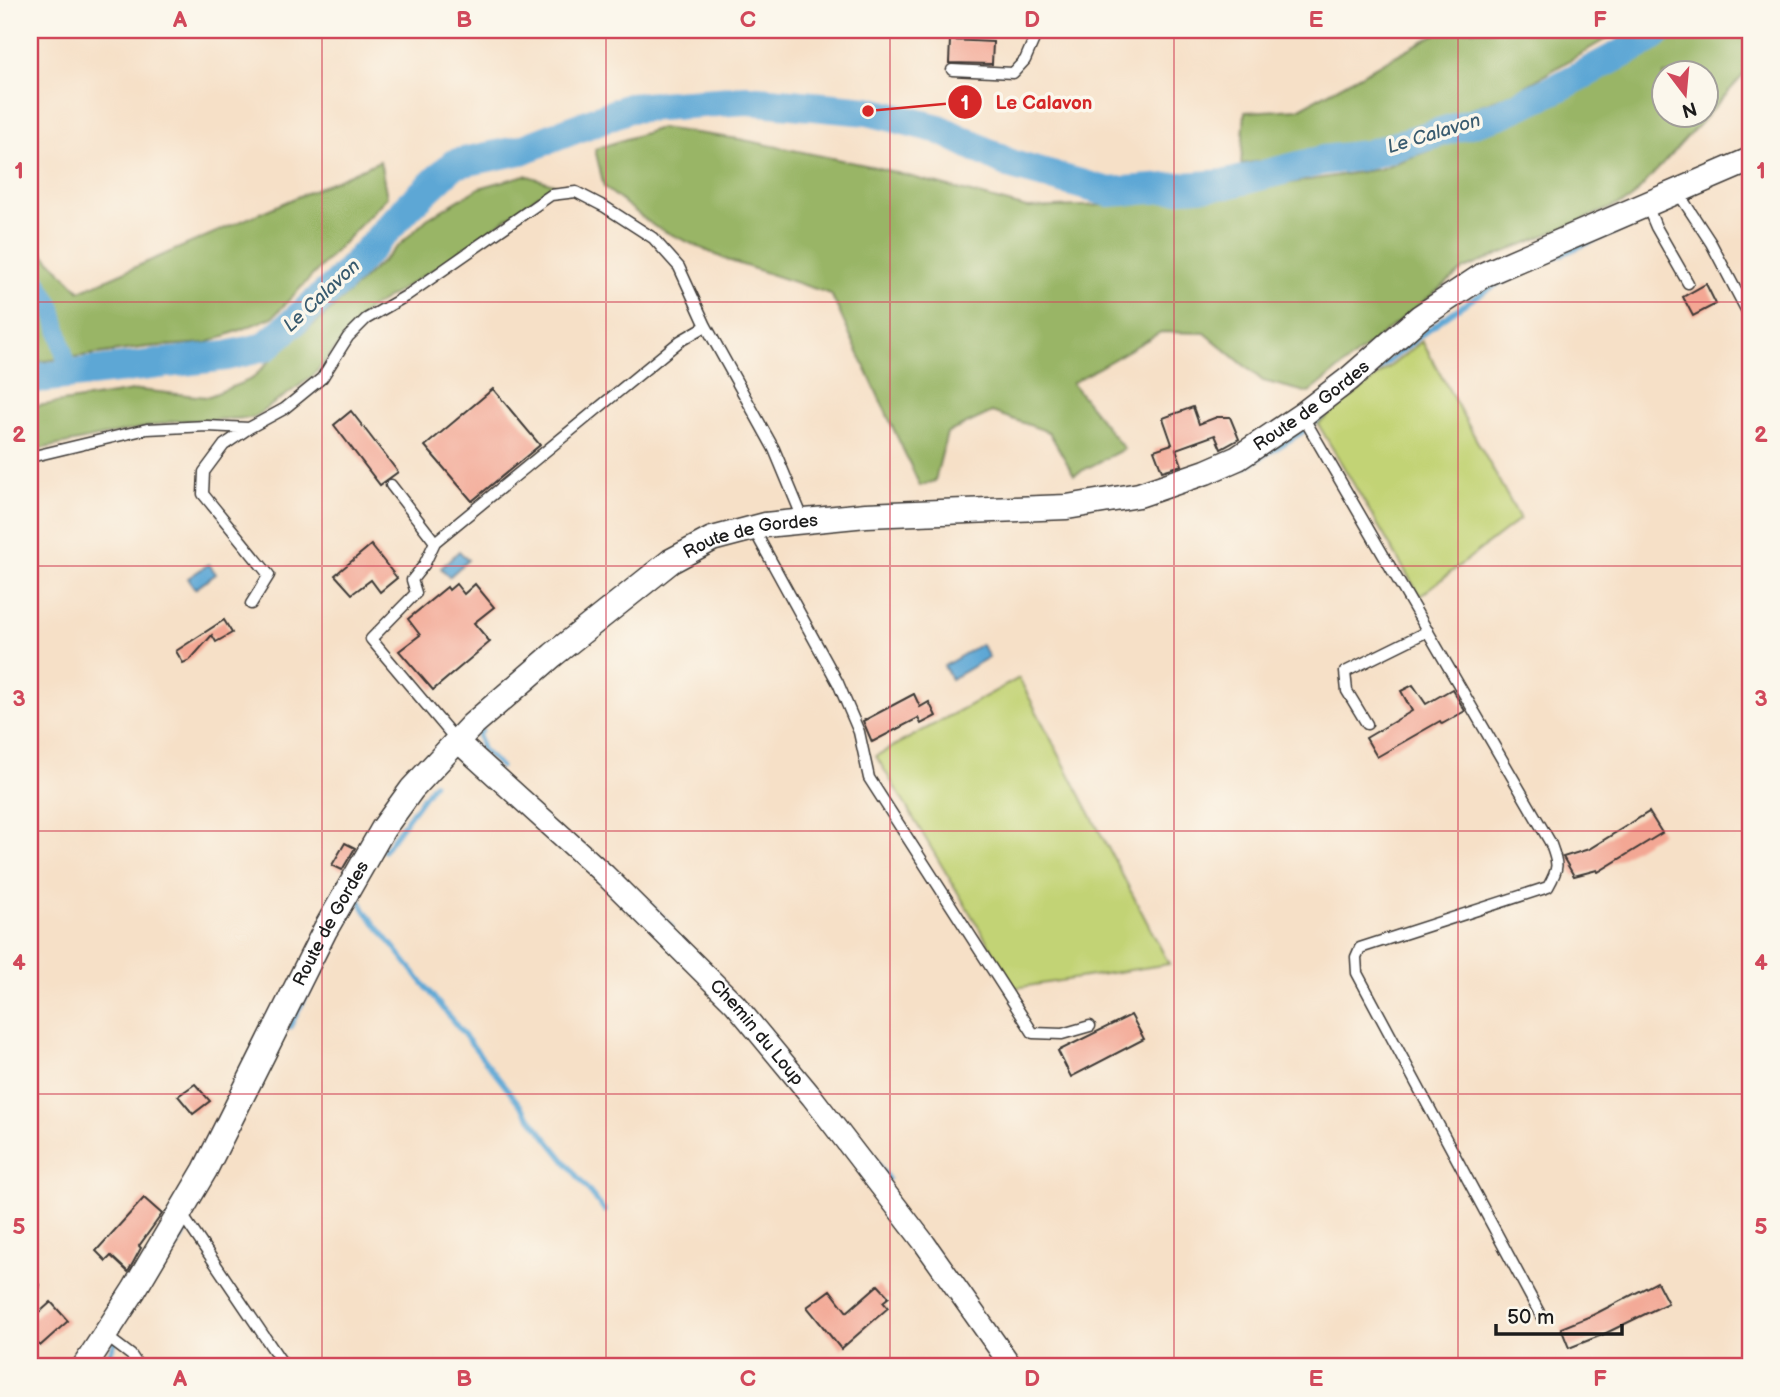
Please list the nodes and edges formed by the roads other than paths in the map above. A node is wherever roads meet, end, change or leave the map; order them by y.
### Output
1 (1038, 30) edge
2 (952, 70) dead end
3 (1750, 160) edge
4 (1677, 191) junction
5 (1646, 203) junction
6 (1688, 283) dead end
7 (1750, 317) edge
8 (706, 326) junction
9 (1303, 415) junction
10 (249, 428) junction
11 (30, 457) edge
12 (391, 485) dead end
13 (804, 521) junction
14 (752, 527) junction
15 (435, 542) junction
16 (251, 604) dead end
17 (1428, 631) junction
18 (1367, 724) dead end
19 (456, 740) junction
20 (1090, 1027) dead end
21 (180, 1212) junction
22 (1541, 1316) dead end
23 (106, 1336) junction
24 (84, 1367) edge
25 (139, 1367) edge
26 (285, 1367) edge
27 (1012, 1367) edge

1 - 2 lane
3 - 4 street, Route de Gordes
4 - 5 street, Route de Gordes
4 - 7 lane
5 - 6 lane
5 - 9 street, Route de Gordes
8 - 10 lane
8 - 13 lane
8 - 15 lane
9 - 13 street, Route de Gordes
9 - 17 lane
10 - 11 lane
10 - 16 lane
12 - 15 lane
13 - 14 street, Route de Gordes
14 - 19 street, Route de Gordes
14 - 20 lane
15 - 19 lane
17 - 18 lane
17 - 22 lane
19 - 21 street, Route de Gordes
19 - 27 street, Chemin du Loup
21 - 23 street, Route de Gordes
21 - 26 lane
23 - 24 street, Route de Gordes
23 - 25 lane

